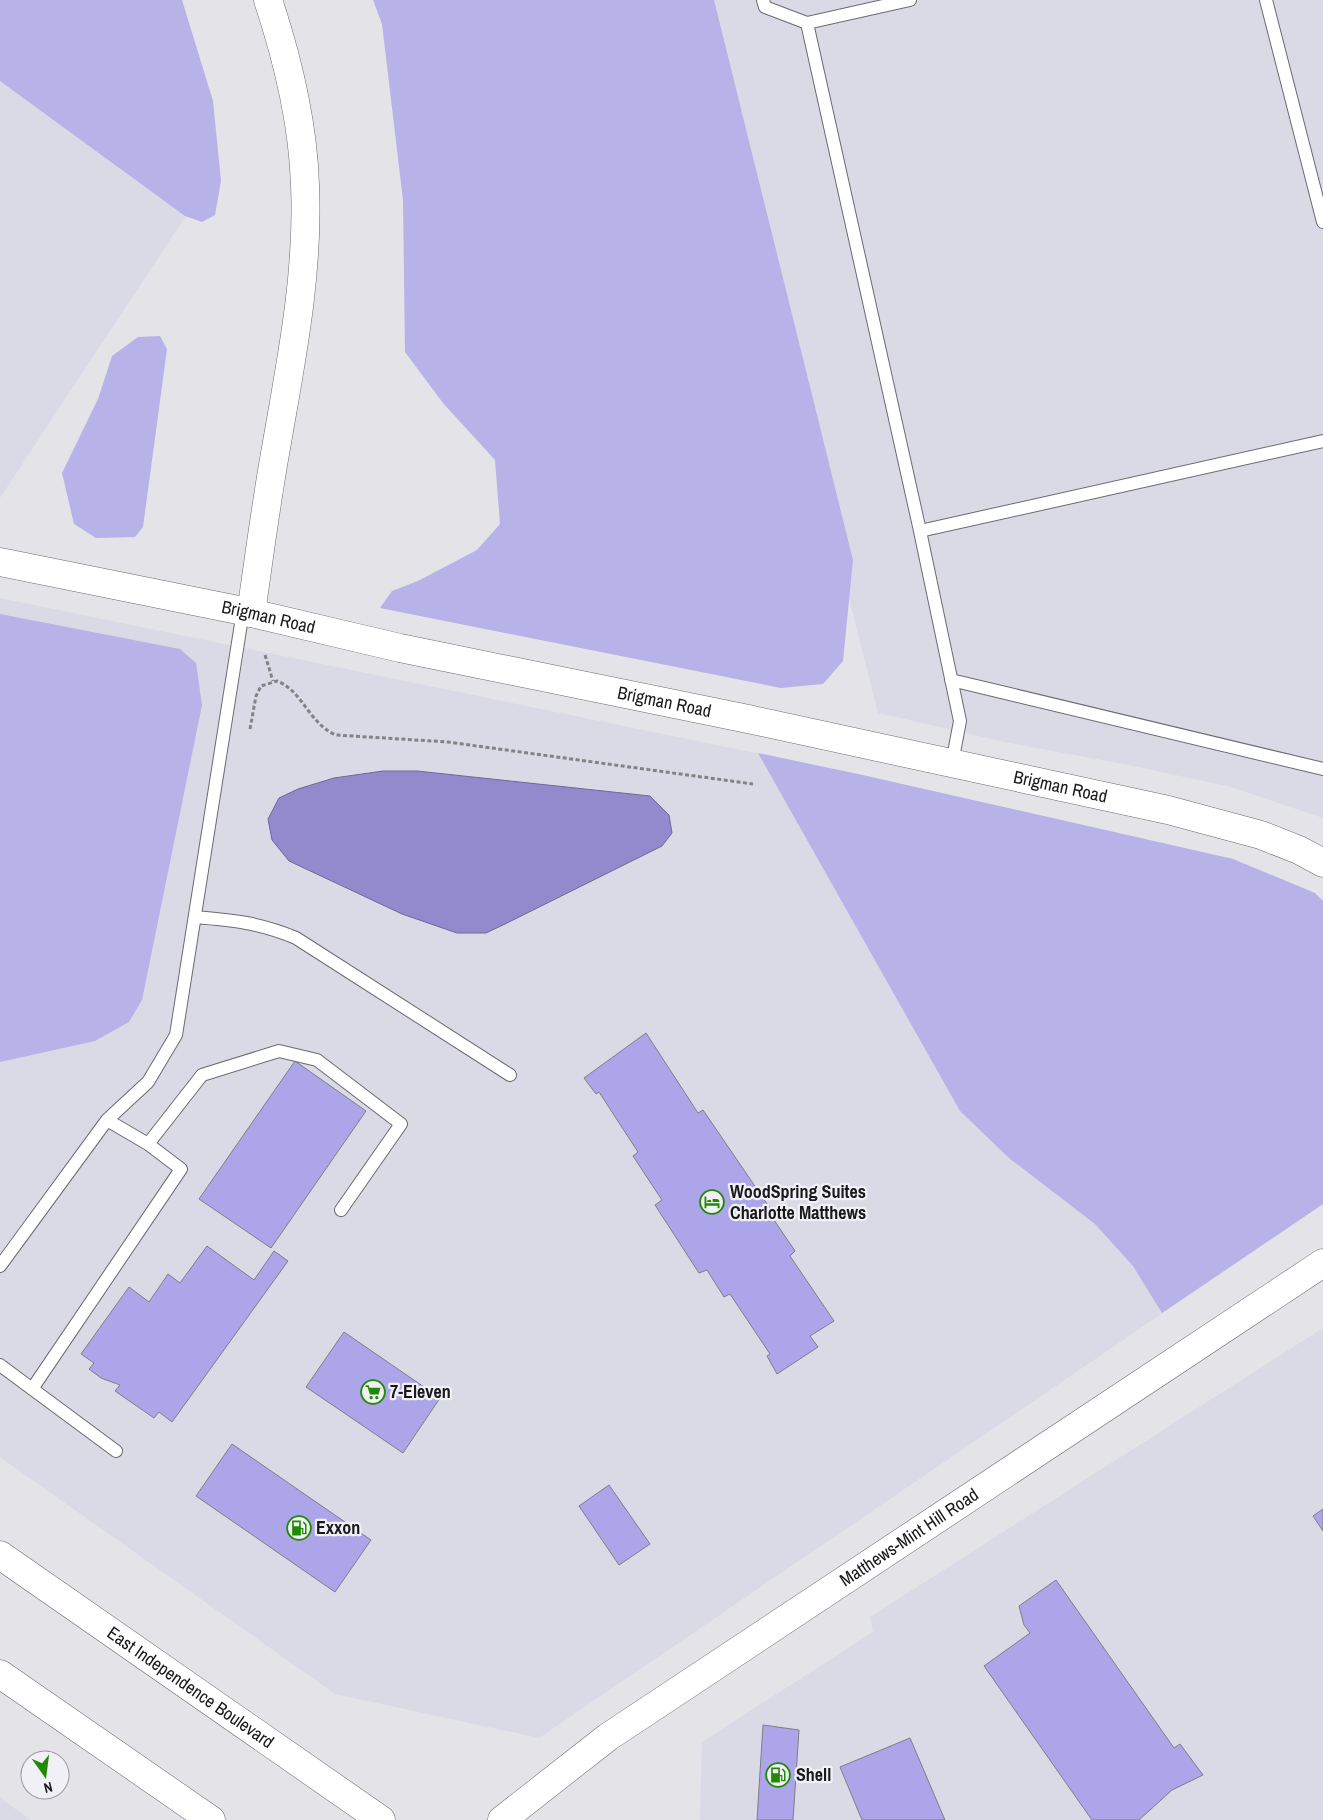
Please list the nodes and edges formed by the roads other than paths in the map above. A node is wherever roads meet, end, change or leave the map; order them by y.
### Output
1 (268, 0) edge
2 (763, 0) edge
3 (910, 0) edge
4 (1266, 0) edge
5 (807, 23) junction
6 (1323, 222) edge
7 (1323, 441) edge
8 (920, 531) junction
9 (0, 562) edge
10 (247, 612) junction
11 (951, 680) junction
12 (952, 763) junction
13 (1323, 769) edge
14 (1323, 863) edge
15 (195, 917) junction
16 (510, 1075) dead end
17 (107, 1120) junction
18 (148, 1144) junction
19 (341, 1210) dead end
20 (1323, 1263) edge
21 (0, 1266) edge
22 (0, 1366) edge
23 (32, 1389) junction
24 (116, 1451) dead end
25 (0, 1555) edge
26 (0, 1674) edge
27 (211, 1820) edge
28 (381, 1820) edge
29 (502, 1820) edge

1 - 10 main road
2 - 5 lane
3 - 5 lane
4 - 6 lane
5 - 8 lane
7 - 8 lane
8 - 11 lane
9 - 10 main road, Brigman Road
10 - 12 main road, Brigman Road
10 - 15 lane
11 - 12 lane
11 - 13 lane
12 - 14 main road, Brigman Road
15 - 16 lane
15 - 17 lane
17 - 18 lane
17 - 21 lane
18 - 19 lane
18 - 23 lane
20 - 29 main road, Matthews-Mint Hill Road
22 - 23 lane
23 - 24 lane
25 - 28 main road, East Independence Boulevard
26 - 27 main road

